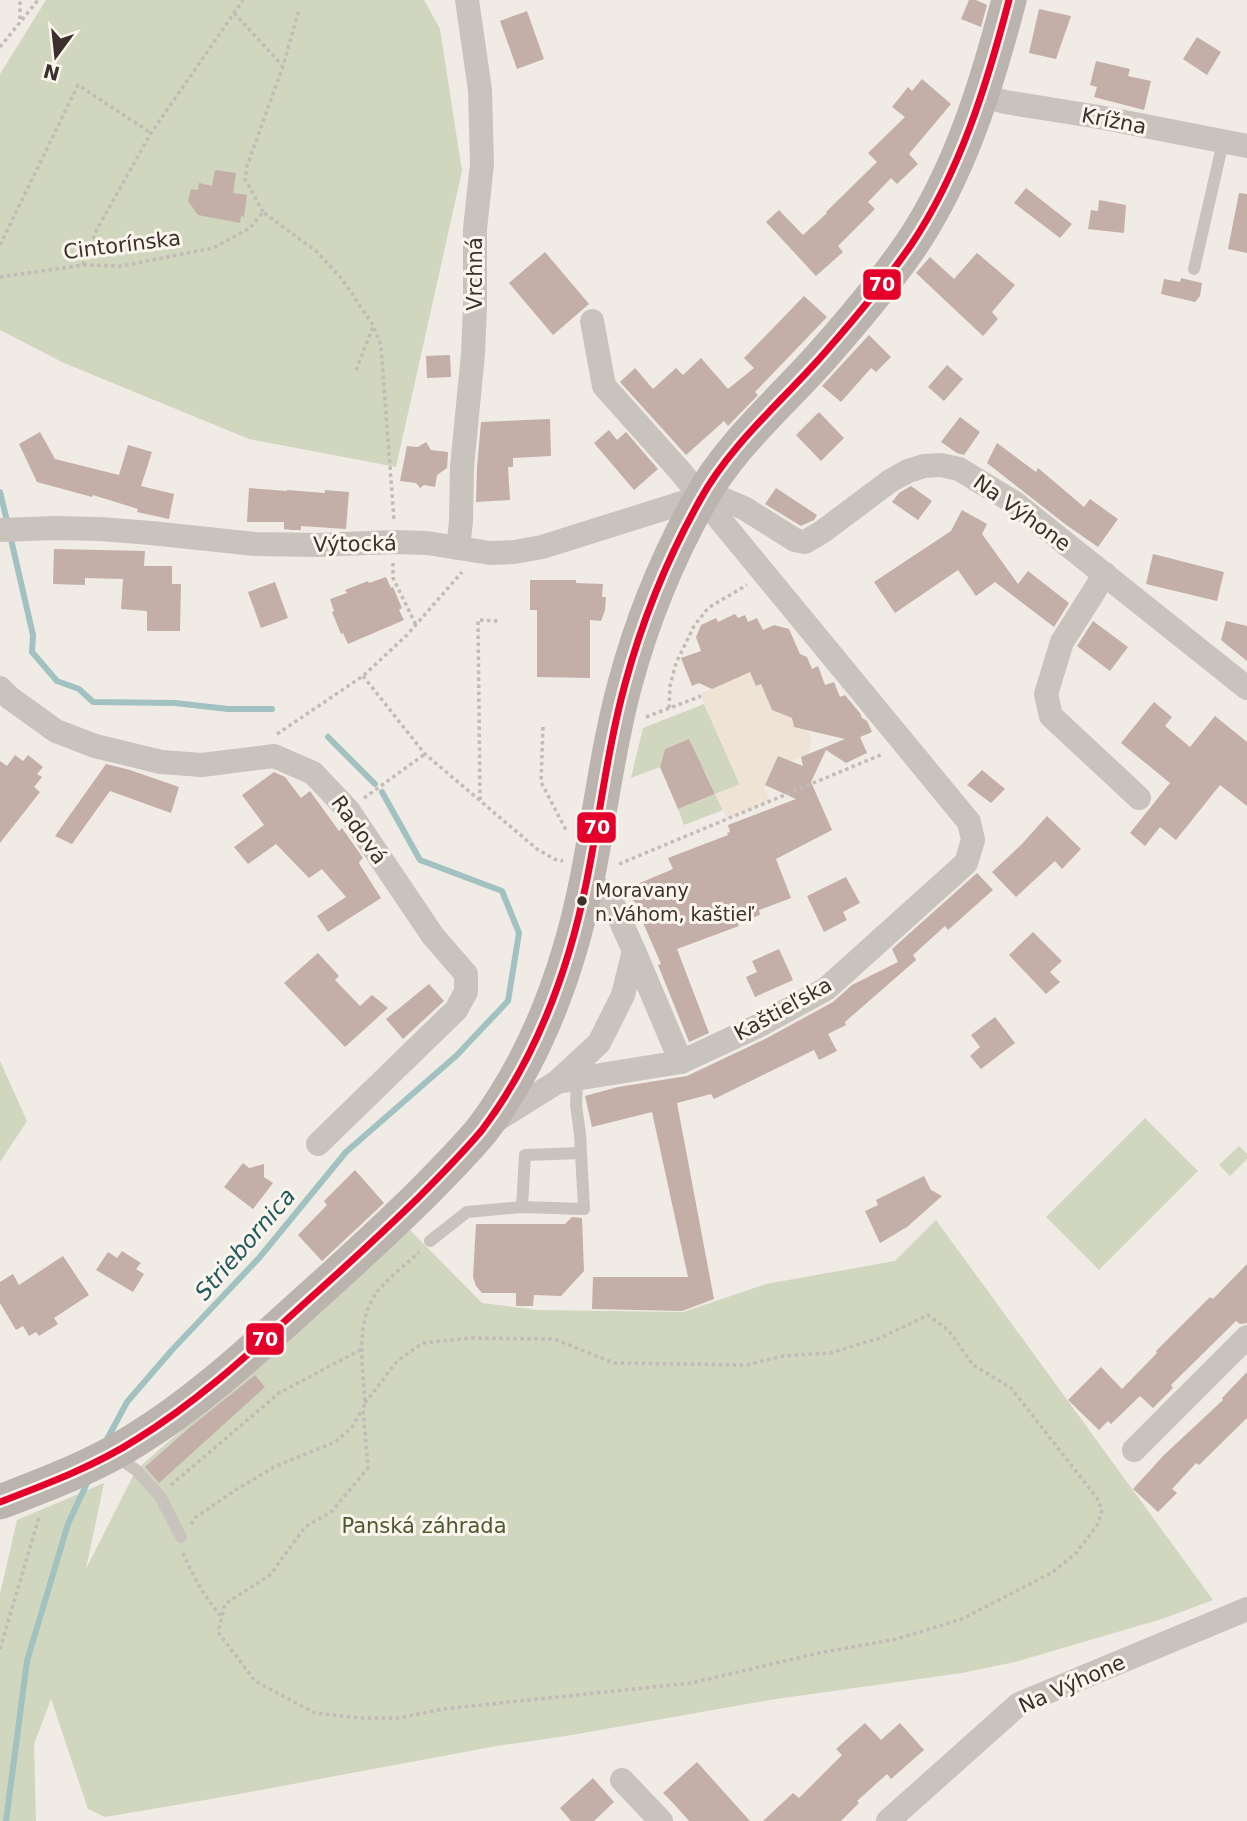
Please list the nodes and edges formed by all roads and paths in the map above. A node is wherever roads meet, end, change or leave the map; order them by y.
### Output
1 (20, 0) edge
2 (38, 0) edge
3 (243, 0) edge
4 (467, 0) edge
5 (1009, 0) edge
6 (299, 10) dead end
7 (234, 13) junction
8 (20, 22) junction
9 (0, 47) edge
10 (283, 66) junction
11 (981, 95) junction
12 (151, 133) junction
13 (1235, 144) edge
14 (263, 212) junction
15 (0, 245) edge
16 (83, 265) junction
17 (1194, 269) dead end
18 (0, 277) edge
19 (592, 321) dead end
20 (373, 325) junction
21 (356, 370) dead end
22 (701, 497) junction
23 (0, 530) edge
24 (394, 542) junction
25 (465, 549) junction
26 (764, 572) junction
27 (1105, 574) junction
28 (499, 621) dead end
29 (416, 625) junction
30 (363, 676) junction
31 (0, 688) edge
32 (1247, 688) edge
33 (669, 708) dead end
34 (543, 727) dead end
35 (905, 744) junction
36 (425, 754) junction
37 (244, 759) junction
38 (1139, 798) dead end
39 (480, 801) junction
40 (348, 810) junction
41 (570, 837) dead end
42 (589, 873) junction
43 (634, 951) junction
44 (681, 1062) junction
45 (567, 1081) junction
46 (482, 1129) junction
47 (318, 1144) dead end
48 (581, 1153) junction
49 (522, 1207) junction
50 (430, 1241) joint
51 (1247, 1337) edge
52 (362, 1349) junction
53 (365, 1403) junction
54 (363, 1409) junction
55 (1134, 1450) dead end
56 (113, 1453) junction
57 (58, 1479) junction
58 (160, 1496) junction
59 (0, 1502) edge
60 (181, 1537) junction
61 (1247, 1609) edge
62 (222, 1617) junction
63 (0, 1649) edge
64 (622, 1780) dead end
65 (661, 1821) edge
66 (888, 1821) edge

1 - 8 path
2 - 8 path
3 - 7 path
4 - 25 street, Vrchná
5 - 11 main road
6 - 10 path
7 - 10 path
7 - 12 path
8 - 9 path
10 - 14 path
11 - 13 street, Krížna
11 - 22 main road
12 - 15 path
12 - 16 path
13 - 17 lane
14 - 16 path, Cintorínska
14 - 20 path
16 - 18 path, Cintorínska
19 - 22 street
20 - 21 path
20 - 24 path
22 - 25 street, Výtocká
22 - 26 street
22 - 27 street, Na Výhone
22 - 42 main road
23 - 24 street, Výtocká
24 - 25 street, Výtocká
24 - 29 path
25 - 29 path
26 - 33 path
26 - 35 street
27 - 32 street, Na Výhone
27 - 38 street
28 - 39 path
29 - 30 path
30 - 36 path
30 - 37 path
31 - 37 street, Radová
34 - 41 path
35 - 42 path
35 - 44 street, Kaštieľska
36 - 39 path
36 - 40 path
37 - 40 street, Radová
39 - 42 path
40 - 47 street, Radová
42 - 43 street
42 - 46 main road
43 - 44 street
43 - 45 street
44 - 45 street, Kaštieľska
45 - 46 street
45 - 48 lane
46 - 56 main road
48 - 49 lane
48 - 49 lane
49 - 50 lane
50 - 52 path
51 - 55 street
52 - 53 path
52 - 58 path
53 - 54 path
53 - 62 path
54 - 60 path
54 - 62 path
56 - 57 main road
56 - 58 lane
57 - 59 main road
57 - 63 path
58 - 60 lane
60 - 62 path
61 - 66 street, Na Výhone
64 - 65 street

